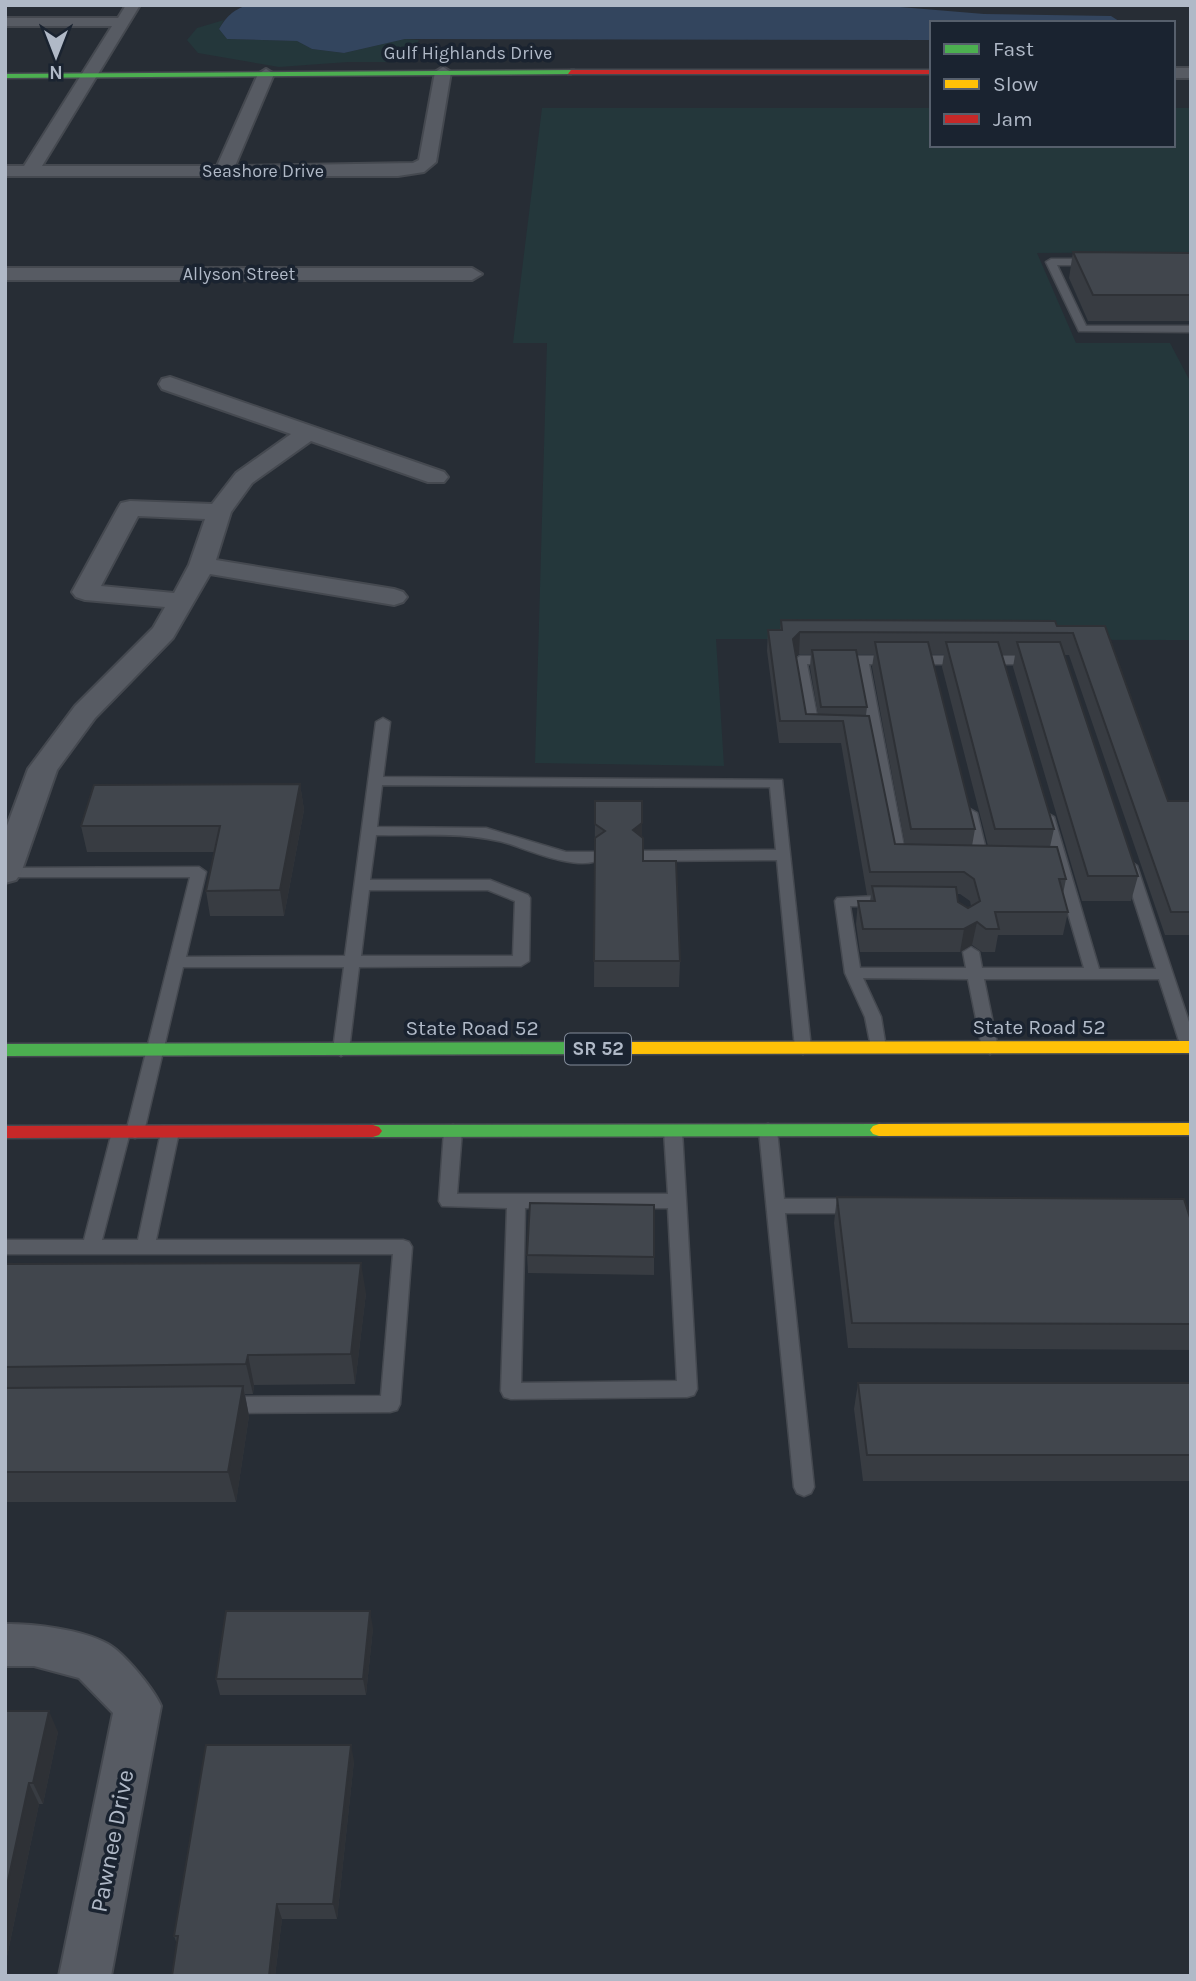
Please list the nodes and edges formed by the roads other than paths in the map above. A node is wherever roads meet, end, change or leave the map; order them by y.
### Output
1 (132, 5) edge
2 (5, 22) edge
3 (123, 22) junction
4 (443, 72) junction
5 (930, 72) edge
6 (266, 74) junction
7 (5, 76) edge
8 (91, 77) junction
9 (5, 171) edge
10 (30, 171) junction
11 (224, 171) junction
12 (1107, 262) edge
13 (5, 274) edge
14 (472, 274) dead end
15 (1191, 329) edge
16 (170, 384) dead end
17 (306, 434) junction
18 (436, 477) dead end
19 (219, 512) junction
20 (202, 565) junction
21 (394, 597) dead end
22 (181, 601) junction
23 (862, 660) junction
24 (1050, 660) edge
25 (383, 722) dead end
26 (824, 731) edge
27 (375, 780) junction
28 (965, 794) edge
29 (1042, 799) edge
30 (369, 831) junction
31 (784, 855) junction
32 (642, 856) edge
33 (1126, 856) edge
34 (595, 857) edge
35 (912, 862) edge
36 (982, 862) edge
37 (6, 873) edge
38 (362, 885) junction
39 (895, 901) edge
40 (971, 952) dead end
41 (177, 962) junction
42 (352, 962) junction
43 (852, 973) junction
44 (975, 973) junction
45 (1093, 974) junction
46 (1165, 974) junction
47 (1190, 1047) edge
48 (803, 1048) junction
49 (878, 1048) junction
50 (990, 1048) junction
51 (5, 1050) edge
52 (156, 1050) junction
53 (341, 1050) junction
54 (1191, 1129) edge
55 (768, 1130) junction
56 (453, 1131) junction
57 (673, 1131) junction
58 (5, 1132) edge
59 (128, 1132) junction
60 (170, 1132) junction
61 (516, 1200) junction
62 (677, 1201) junction
63 (776, 1206) junction
64 (872, 1206) edge
65 (5, 1247) edge
66 (91, 1247) junction
67 (145, 1248) junction
68 (211, 1405) edge
69 (804, 1487) dead end
70 (5, 1646) edge
71 (85, 1976) edge

1 - 3 street
2 - 3 street
3 - 8 street
4 - 5 main road, Gulf Highlands Drive
4 - 6 main road, Gulf Highlands Drive
4 - 11 street, Seashore Drive
6 - 8 main road, Gulf Highlands Drive
6 - 11 street
7 - 8 main road, Gulf Highlands Drive
8 - 10 street
9 - 10 street, Seashore Drive
10 - 11 street, Seashore Drive
12 - 15 lane
13 - 14 street, Allyson Street
16 - 17 street
17 - 18 street
17 - 19 street
19 - 20 street
19 - 22 street
20 - 21 street
20 - 22 street
22 - 37 street
23 - 24 lane
23 - 26 lane
23 - 35 lane
25 - 27 lane
27 - 30 lane
27 - 31 lane
28 - 36 lane
29 - 45 lane
30 - 34 lane
30 - 38 lane
31 - 32 lane
31 - 48 lane
33 - 46 lane
37 - 41 lane
38 - 42 lane
38 - 42 lane
39 - 43 lane
40 - 44 lane
41 - 42 lane
41 - 52 lane
42 - 53 lane
43 - 44 lane
43 - 49 lane
44 - 45 lane
44 - 50 lane
45 - 46 lane
46 - 47 lane
47 - 50 main road, State Road 52 / SR 52
48 - 49 main road, State Road 52 / SR 52
48 - 53 main road, State Road 52 / SR 52
49 - 50 main road, State Road 52 / SR 52
51 - 52 main road, State Road 52 / SR 52
52 - 53 main road, State Road 52 / SR 52
52 - 59 lane
54 - 55 main road
55 - 57 main road
55 - 63 lane
56 - 57 main road
56 - 60 main road
56 - 61 lane
57 - 62 lane
58 - 59 main road
59 - 60 main road
59 - 66 lane
60 - 67 lane
61 - 62 lane
61 - 62 lane
63 - 64 lane
63 - 69 lane
65 - 66 lane
66 - 67 lane
67 - 68 lane
70 - 71 street, Pawnee Drive

